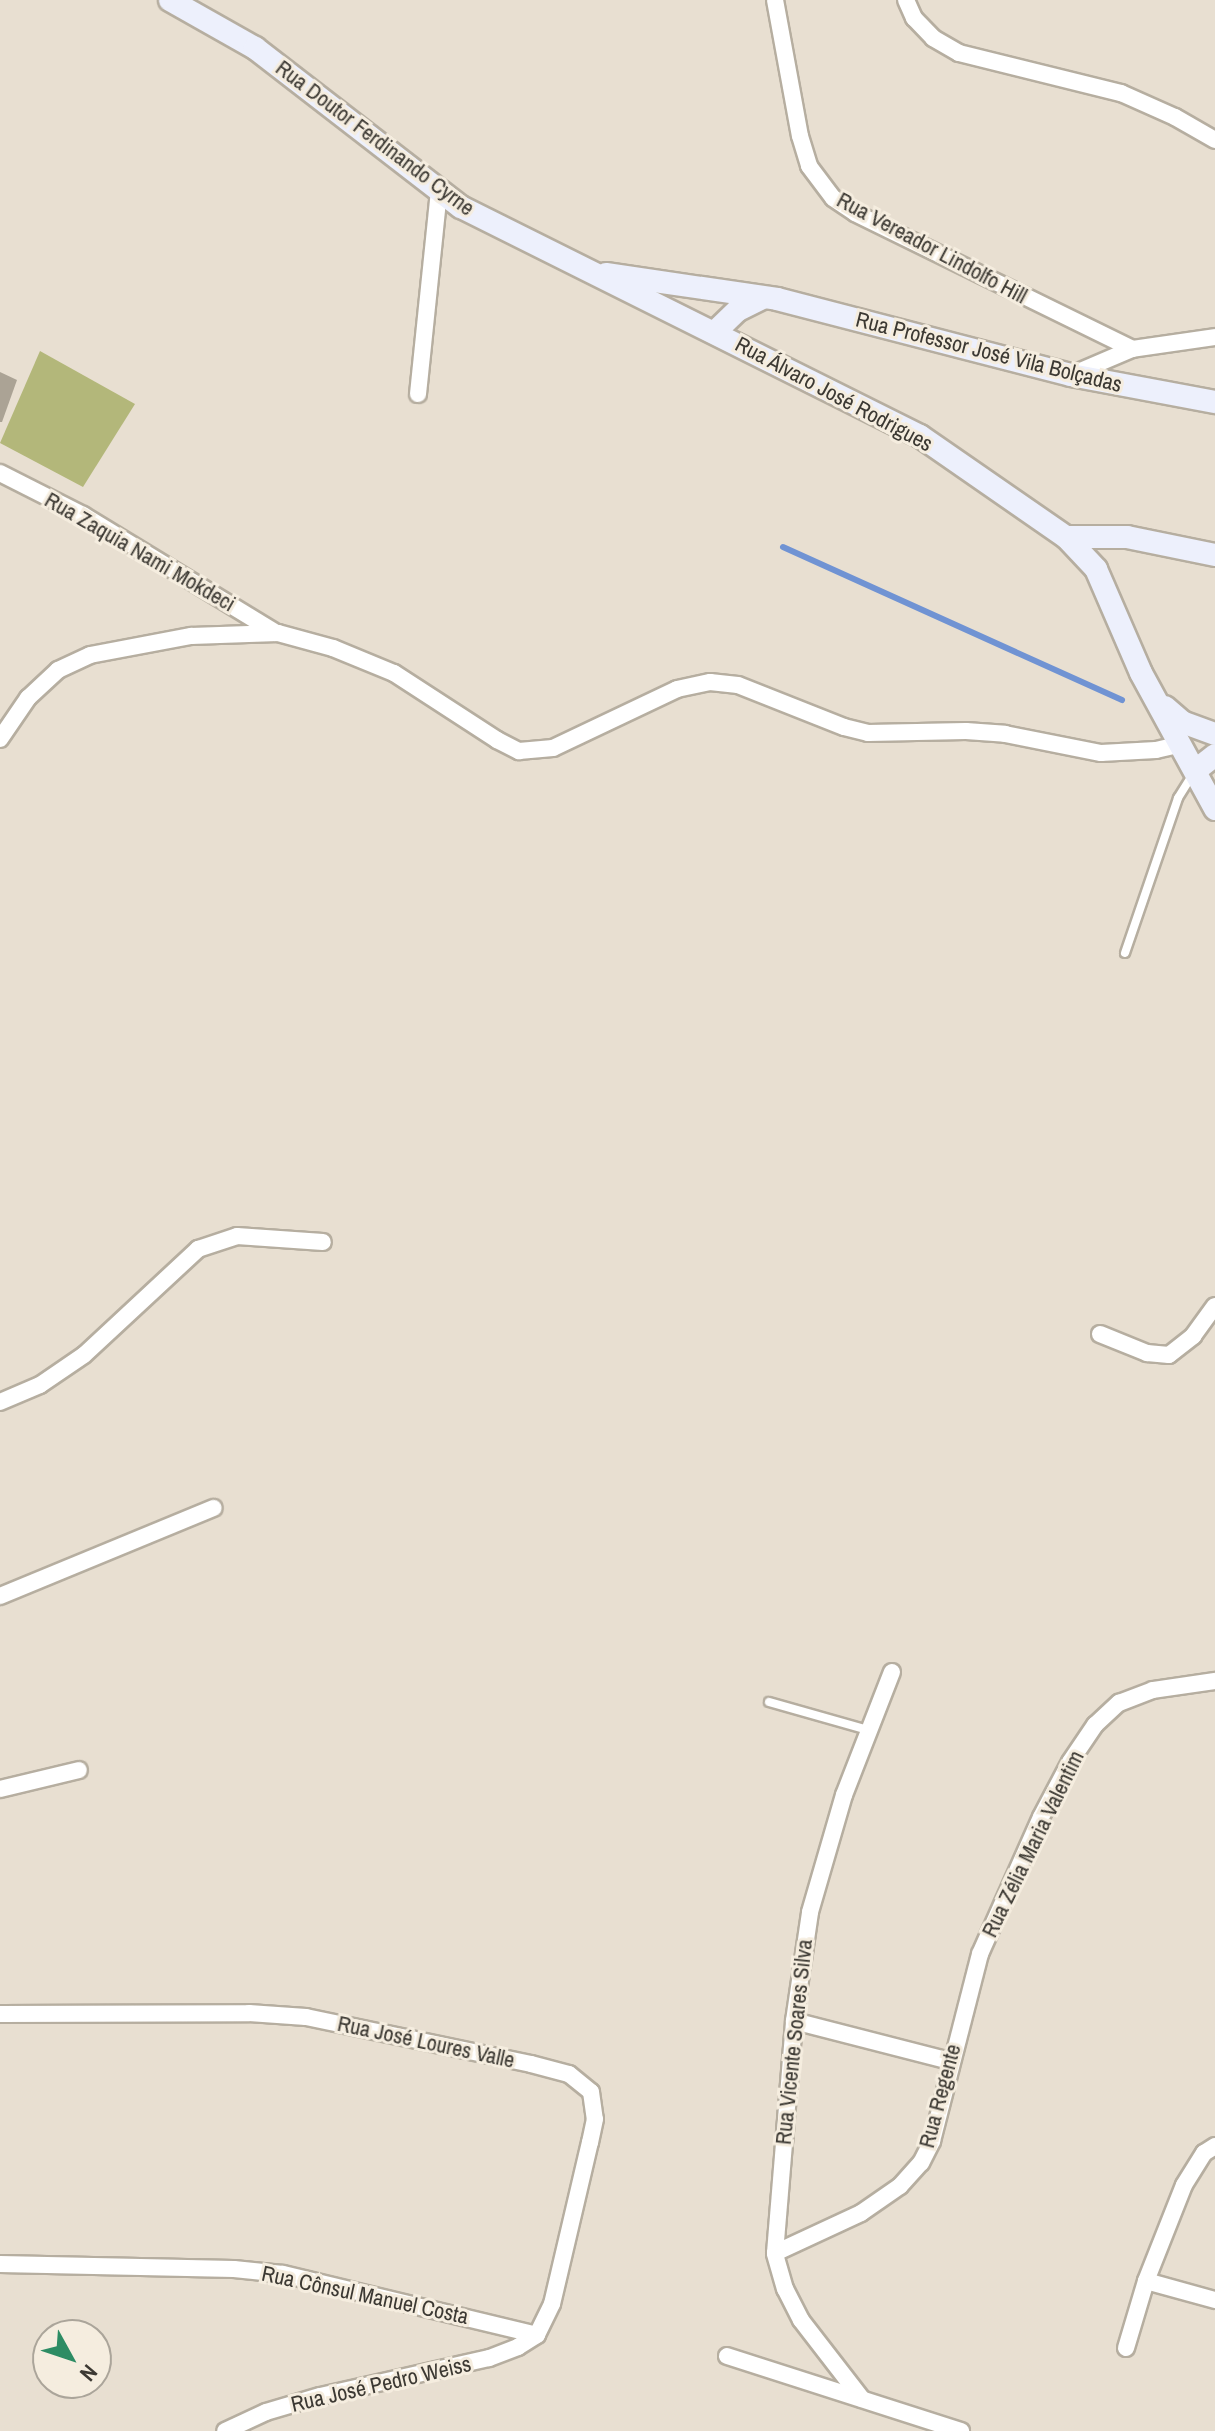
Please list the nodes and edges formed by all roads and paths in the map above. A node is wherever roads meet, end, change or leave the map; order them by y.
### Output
1 (170, 0) edge
2 (775, 0) edge
3 (906, 0) edge
4 (1215, 140) edge
5 (439, 191) junction
6 (592, 273) junction
7 (763, 298) junction
8 (715, 332) junction
9 (1215, 337) edge
10 (1132, 349) junction
11 (1071, 375) junction
12 (418, 394) dead end
13 (1215, 402) edge
14 (0, 473) edge
15 (1066, 537) junction
16 (1127, 537) junction
17 (1215, 555) edge
18 (1096, 569) junction
19 (278, 633) junction
20 (1153, 694) junction
21 (1215, 734) edge
22 (0, 739) edge
23 (1181, 744) junction
24 (1215, 755) edge
25 (1196, 770) junction
26 (1215, 809) edge
27 (1125, 953) dead end
28 (323, 1242) dead end
29 (1215, 1306) edge
30 (1100, 1334) dead end
31 (0, 1402) edge
32 (214, 1508) dead end
33 (0, 1596) edge
34 (892, 1672) dead end
35 (1215, 1681) edge
36 (769, 1702) dead end
37 (868, 1730) junction
38 (79, 1770) dead end
39 (0, 1789) edge
40 (980, 1954) joint
41 (0, 2014) edge
42 (794, 2021) junction
43 (950, 2061) junction
44 (1215, 2146) edge
45 (775, 2253) junction
46 (0, 2264) edge
47 (1146, 2281) junction
48 (1215, 2300) edge
49 (537, 2335) junction
50 (1126, 2348) dead end
51 (727, 2356) dead end
52 (862, 2399) junction
53 (225, 2431) edge
54 (961, 2431) edge

1 - 5 main road, Rua Doutor Ferdinando Cyrne
2 - 10 street, Rua Vereador Lindolfo Hill
3 - 4 street
5 - 6 main road, Rua Doutor Ferdinando Cyrne
5 - 12 street
6 - 7 main road, Rua Professor José Vila Bolçadas
6 - 8 main road, Rua Doutor Ferdinando Cyrne
7 - 8 main road
7 - 11 main road, Rua Professor José Vila Bolçadas
8 - 15 main road, Rua Álvaro José Rodrigues
9 - 10 street
10 - 11 street
11 - 13 main road, Rua Professor José Vila Bolçadas
14 - 19 street, Rua Zaquia Nami Mokdeci
15 - 16 main road
15 - 18 main road, Rua Álvaro José Rodrigues
16 - 17 main road
16 - 18 main road
18 - 20 main road, Rua Álvaro José Rodrigues
19 - 22 street
19 - 23 street
20 - 21 main road
20 - 23 main road, Rua Álvaro José Rodrigues
23 - 25 main road, Rua Álvaro José Rodrigues
24 - 25 main road
25 - 26 main road, Rua Álvaro José Rodrigues
25 - 27 lane
28 - 31 street
29 - 30 street
32 - 33 street
34 - 37 street, Rua Vicente Soares Silva
35 - 40 street, Rua Zélia Maria Valentim
36 - 37 lane
37 - 42 street, Rua Vicente Soares Silva
38 - 39 street
40 - 43 street, Rua Regente
41 - 49 street, Rua José Loures Valle
42 - 43 street
42 - 45 street, Rua Vicente Soares Silva
43 - 45 street, Rua Regente
44 - 47 street
45 - 52 street, Rua Vicente Soares Silva
46 - 49 street, Rua Cônsul Manuel Costa
47 - 48 street
47 - 50 street
49 - 53 street, Rua José Pedro Weiss
51 - 52 street
52 - 54 street

